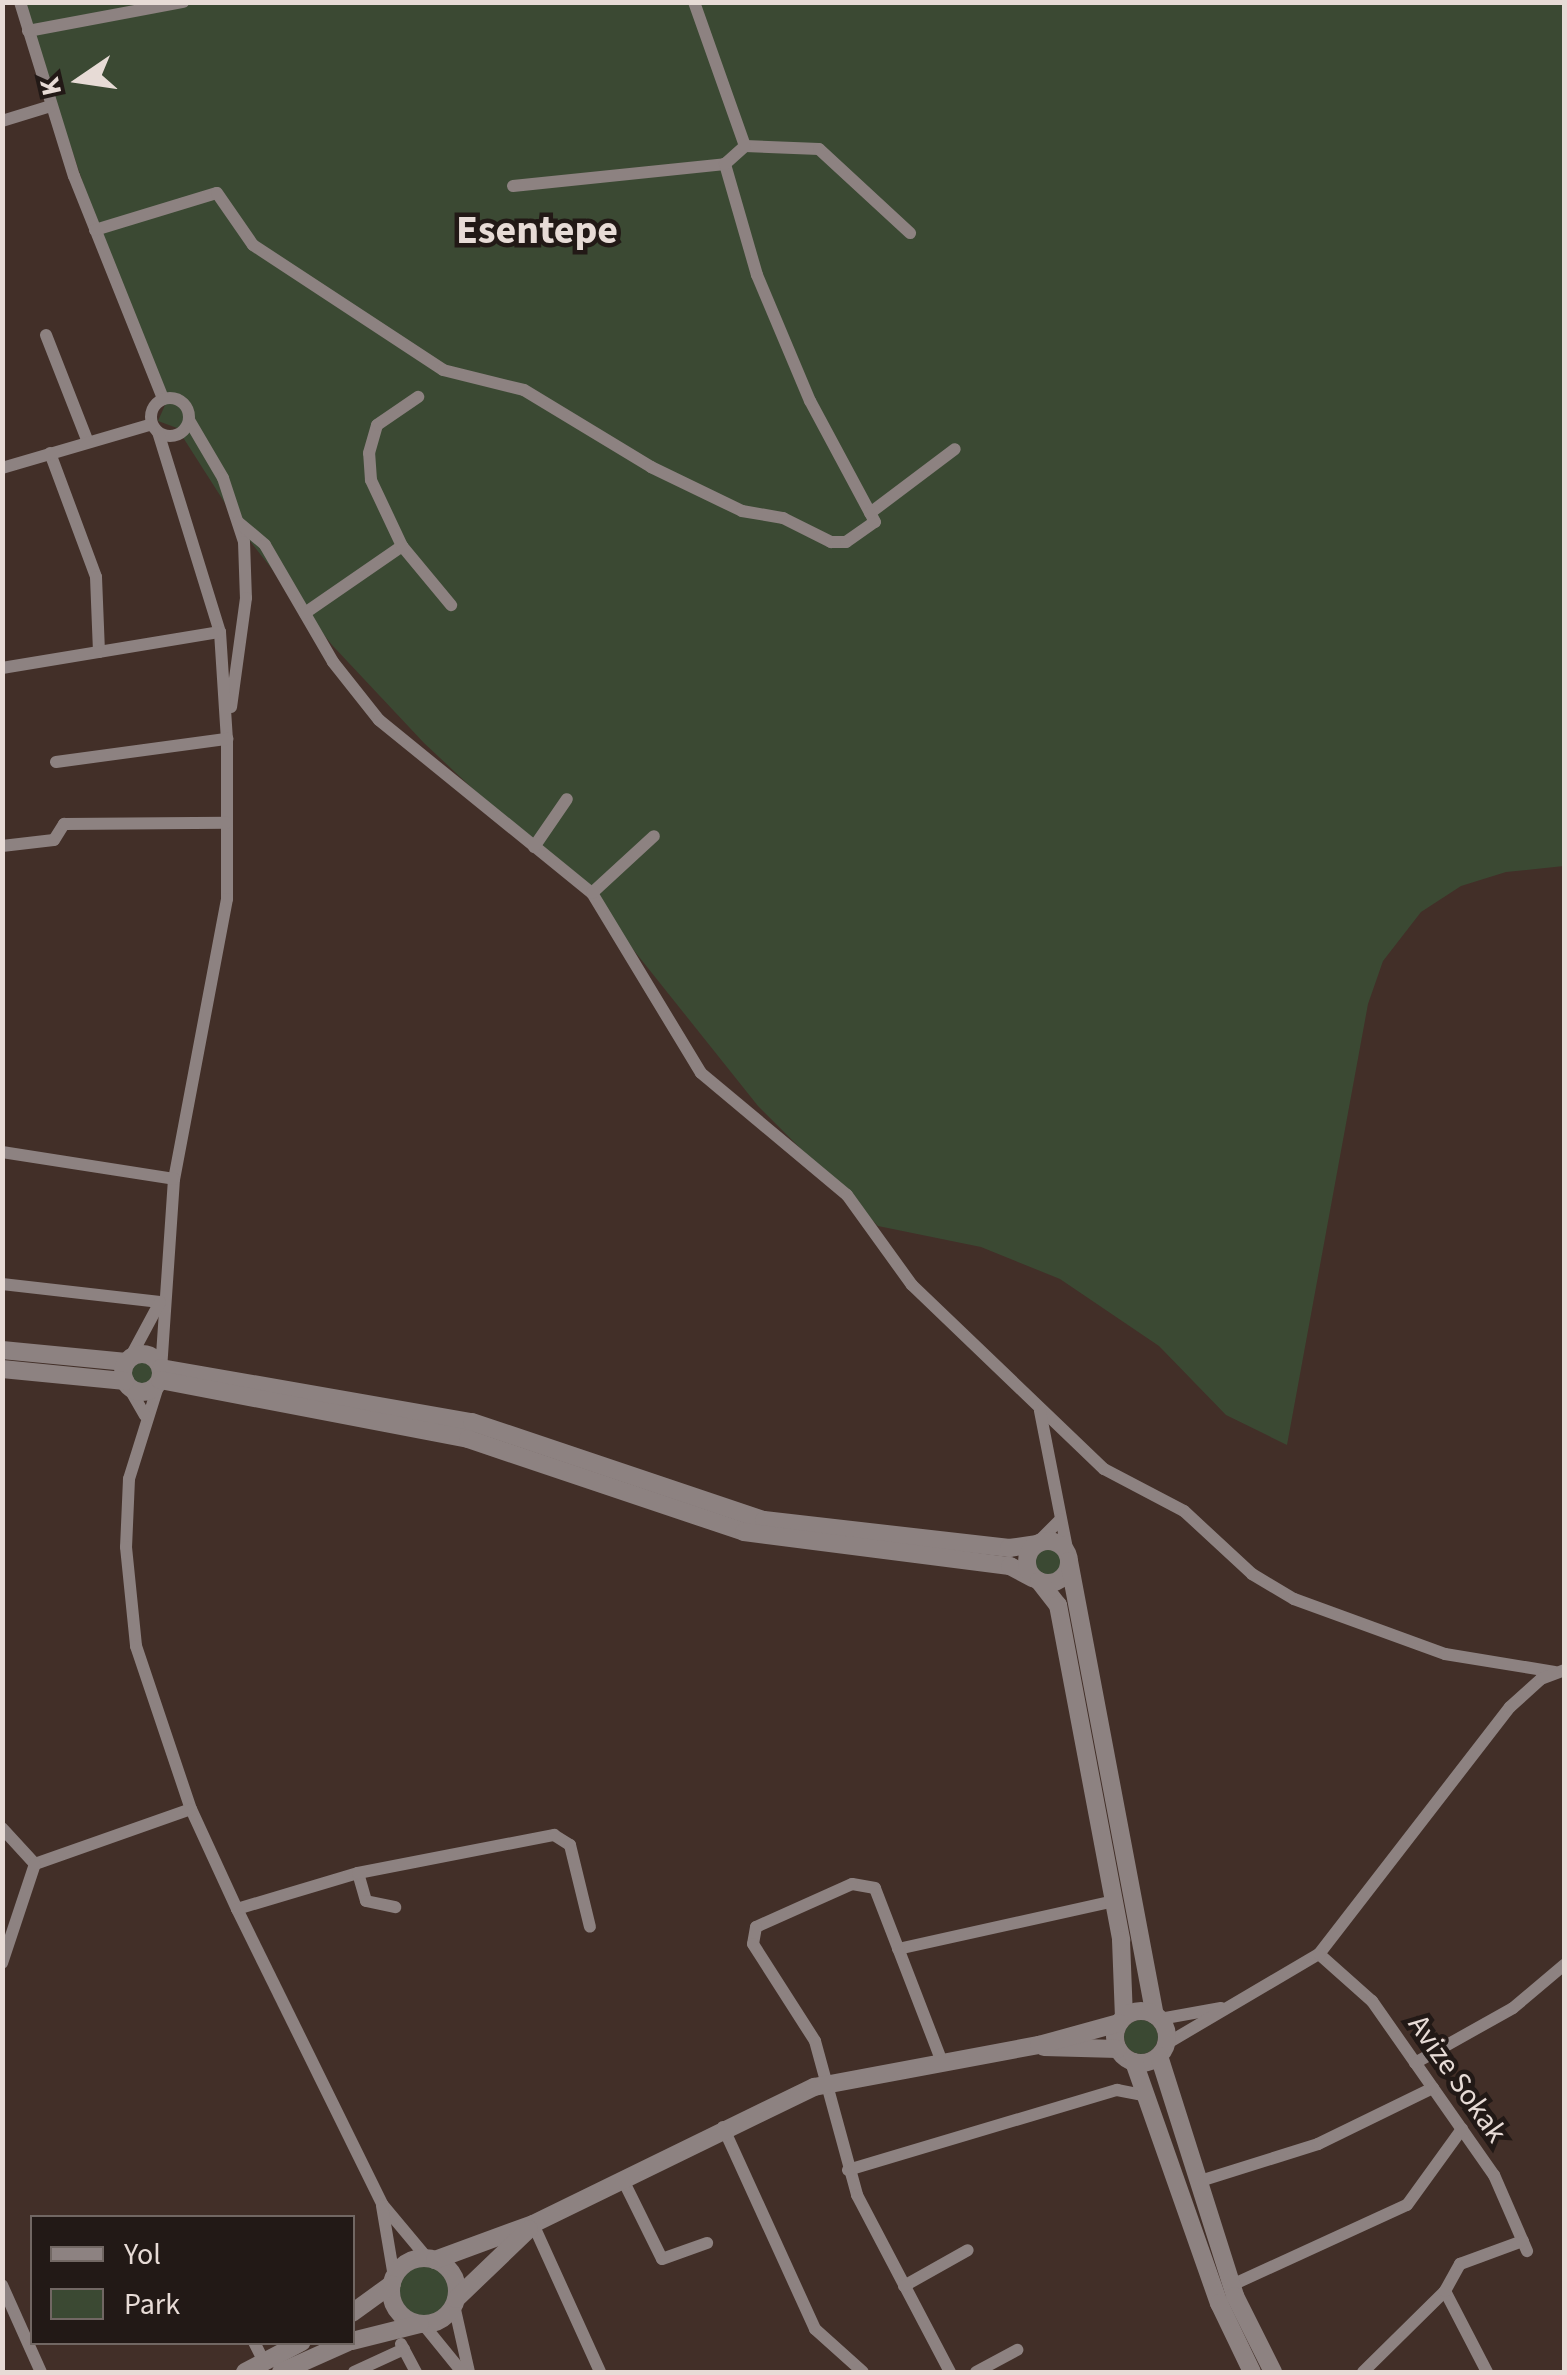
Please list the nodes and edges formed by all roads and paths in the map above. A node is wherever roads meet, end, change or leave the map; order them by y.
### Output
1 (20, 2) edge
2 (183, 2) edge
3 (694, 2) edge
4 (28, 30) junction
5 (51, 106) junction
6 (2, 121) edge
7 (745, 146) junction
8 (724, 164) junction
9 (514, 186) dead end
10 (94, 230) junction
11 (910, 233) dead end
12 (46, 335) dead end
13 (418, 397) dead end
14 (163, 399) junction
15 (189, 420) junction
16 (155, 428) junction
17 (88, 442) junction
18 (955, 449) dead end
19 (50, 453) junction
20 (2, 468) edge
21 (870, 513) junction
22 (238, 522) junction
23 (402, 546) junction
24 (451, 605) dead end
25 (304, 613) junction
26 (220, 632) junction
27 (100, 652) junction
28 (3, 666) edge
29 (227, 739) junction
30 (56, 762) dead end
31 (567, 799) dead end
32 (227, 823) junction
33 (654, 836) dead end
34 (2, 846) edge
35 (534, 847) junction
36 (592, 894) junction
37 (2, 1152) edge
38 (174, 1179) junction
39 (2, 1284) edge
40 (160, 1302) junction
41 (2, 1350) edge
42 (2, 1369) edge
43 (127, 1372) junction
44 (160, 1374) junction
45 (1040, 1410) junction
46 (144, 1416) junction
47 (1061, 1519) junction
48 (1036, 1544) junction
49 (1068, 1558) junction
50 (1036, 1580) junction
51 (1560, 1671) edge
52 (190, 1809) junction
53 (2, 1828) edge
54 (35, 1864) junction
55 (358, 1873) junction
56 (1114, 1901) junction
57 (395, 1907) dead end
58 (236, 1909) junction
59 (590, 1927) dead end
60 (898, 1949) junction
61 (1319, 1954) junction
62 (2, 1964) edge
63 (1564, 1965) edge
64 (1234, 2005) junction
65 (1158, 2017) junction
66 (1122, 2020) junction
67 (1039, 2045) junction
68 (1118, 2049) junction
69 (1163, 2050) junction
70 (942, 2062) junction
71 (1134, 2062) junction
72 (1415, 2063) junction
73 (830, 2083) junction
74 (1432, 2088) junction
75 (1148, 2096) junction
76 (723, 2128) junction
77 (1462, 2129) junction
78 (848, 2170) junction
79 (622, 2178) junction
80 (1197, 2182) junction
81 (382, 2204) junction
82 (533, 2224) junction
83 (706, 2243) dead end
84 (968, 2250) dead end
85 (432, 2259) junction
86 (393, 2280) junction
87 (2, 2285) edge
88 (1232, 2285) junction
89 (904, 2286) junction
90 (1444, 2291) junction
91 (455, 2302) junction
92 (355, 2311) edge
93 (422, 2324) junction
94 (394, 2330) junction
95 (355, 2341) edge
96 (256, 2345) edge
97 (296, 2345) edge
98 (345, 2345) edge
99 (404, 2349) junction
100 (1018, 2350) dead end
101 (264, 2362) junction
102 (304, 2368) edge
103 (41, 2372) edge
104 (244, 2372) edge
105 (281, 2372) edge
106 (354, 2372) edge
107 (416, 2372) edge
108 (466, 2372) edge
109 (600, 2372) edge
110 (863, 2372) edge
111 (950, 2372) edge
112 (976, 2372) edge
113 (1252, 2372) edge
114 (1273, 2372) edge
115 (1363, 2372) edge
116 (1487, 2372) edge

1 - 4 street
2 - 4 street
3 - 7 street
4 - 5 street
5 - 6 street
5 - 10 street
7 - 8 street
7 - 11 street
8 - 9 street
8 - 21 street
10 - 14 street
10 - 21 street
12 - 17 street
13 - 23 street
14 - 15 street
14 - 16 street
15 - 16 street
15 - 22 street
16 - 17 street
16 - 26 street
17 - 19 street
18 - 21 street
19 - 20 street
19 - 27 street
22 - 25 street
22 - 29 street
23 - 24 street
23 - 25 street
25 - 35 street
26 - 27 street
26 - 29 street
27 - 28 street
29 - 30 street
29 - 32 street
31 - 35 street
32 - 34 street
32 - 38 street
33 - 36 street
35 - 36 street
36 - 45 street
37 - 38 street
38 - 40 street
39 - 40 street
40 - 43 street
40 - 44 street
41 - 43 street
42 - 43 street
43 - 44 street
43 - 44 street
43 - 46 street
44 - 46 street
44 - 48 street
44 - 50 street
45 - 47 street
45 - 51 street
46 - 52 street
47 - 48 street
47 - 49 street
48 - 49 street
48 - 50 street
49 - 50 street
49 - 65 street
50 - 56 street
51 - 61 street
52 - 54 street
52 - 58 street
53 - 54 street
54 - 62 street
55 - 57 street
55 - 58 street
55 - 59 street
56 - 60 street
56 - 66 street
58 - 81 street
60 - 70 street
60 - 73 street
61 - 64 street
61 - 72 street, Avize Sokak
63 - 72 street
64 - 65 street
64 - 69 street
65 - 66 street
65 - 69 street
66 - 67 street
66 - 68 street
67 - 68 street
67 - 70 street
68 - 71 street
69 - 71 street
69 - 80 street
70 - 73 street
71 - 75 street
72 - 74 street, Avize Sokak
73 - 76 street
73 - 78 street
74 - 77 street, Avize Sokak
74 - 80 street
75 - 78 street
75 - 113 street
76 - 79 street
76 - 110 street
77 - 88 street
77 - 90 street, Avize Sokak
78 - 89 street
79 - 82 street
79 - 83 street
80 - 88 street
81 - 85 street
81 - 86 street
82 - 85 street
82 - 91 street
82 - 109 street
84 - 89 street
85 - 86 street
85 - 91 street
86 - 92 street
86 - 93 street
87 - 103 street
88 - 114 street
89 - 111 street
90 - 115 street
90 - 116 street
91 - 93 street
91 - 108 street
93 - 94 street
93 - 108 street
94 - 95 street
94 - 99 street
96 - 101 street
97 - 101 street
98 - 102 street
99 - 106 street
99 - 107 street
100 - 112 street
101 - 104 street
102 - 105 street

